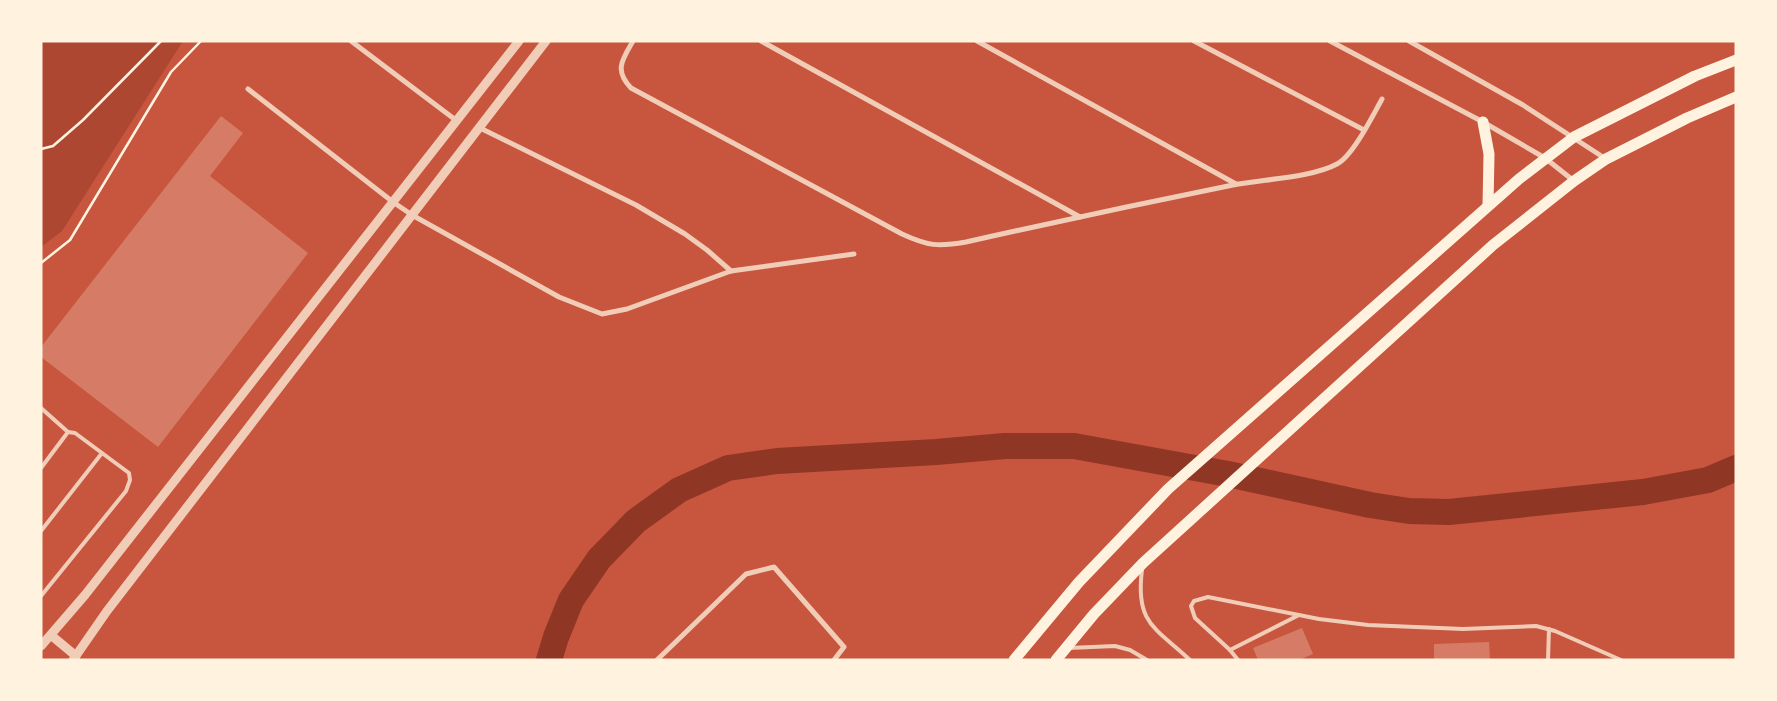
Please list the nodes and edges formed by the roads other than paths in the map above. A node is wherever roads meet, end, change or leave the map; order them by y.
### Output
1 (351, 41) edge
2 (519, 41) edge
3 (546, 41) edge
4 (633, 41) edge
5 (760, 41) edge
6 (977, 41) edge
7 (1194, 41) edge
8 (1330, 41) edge
9 (1409, 41) edge
10 (1736, 60) edge
11 (248, 89) dead end
12 (1736, 98) edge
13 (1382, 99) dead end
14 (457, 121) junction
15 (1483, 122) junction
16 (480, 128) junction
17 (1364, 130) junction
18 (1574, 137) junction
19 (1545, 158) junction
20 (1606, 159) junction
21 (1574, 181) junction
22 (1236, 184) junction
23 (393, 202) junction
24 (1488, 205) junction
25 (412, 215) junction
26 (1080, 217) junction
27 (854, 254) dead end
28 (731, 271) junction
29 (41, 408) edge
30 (68, 432) junction
31 (102, 453) junction
32 (41, 468) edge
33 (41, 531) edge
34 (1143, 562) junction
35 (41, 596) edge
36 (1299, 615) junction
37 (1549, 630) junction
38 (52, 636) junction
39 (41, 646) edge
40 (1065, 649) junction
41 (1230, 650) junction
42 (74, 658) edge
43 (657, 660) edge
44 (834, 660) edge
45 (1014, 660) edge
46 (1056, 660) edge
47 (1147, 660) edge
48 (1190, 660) edge
49 (1238, 660) edge
50 (1548, 660) edge
51 (1621, 660) edge

1 - 14 street
2 - 14 street
3 - 16 street
4 - 26 street
5 - 26 street
6 - 22 street
7 - 17 street
8 - 15 street
9 - 18 street
10 - 18 main road
11 - 23 street
12 - 20 main road
13 - 17 street
14 - 23 street
15 - 19 street
15 - 24 main road
16 - 25 street
16 - 28 street
17 - 22 street
18 - 19 main road
18 - 20 street
19 - 21 street
19 - 24 main road
20 - 21 main road
21 - 34 main road
22 - 26 street
23 - 25 street
23 - 38 street
24 - 45 main road
25 - 28 street
25 - 42 street
27 - 28 street
29 - 30 lane
30 - 31 lane
30 - 32 lane
31 - 33 lane
31 - 35 lane
34 - 40 main road
34 - 48 lane
36 - 37 lane
36 - 41 lane
36 - 41 lane
37 - 50 lane
37 - 51 lane
38 - 39 street
38 - 42 street
40 - 46 main road
40 - 47 lane
41 - 49 lane
43 - 44 street

